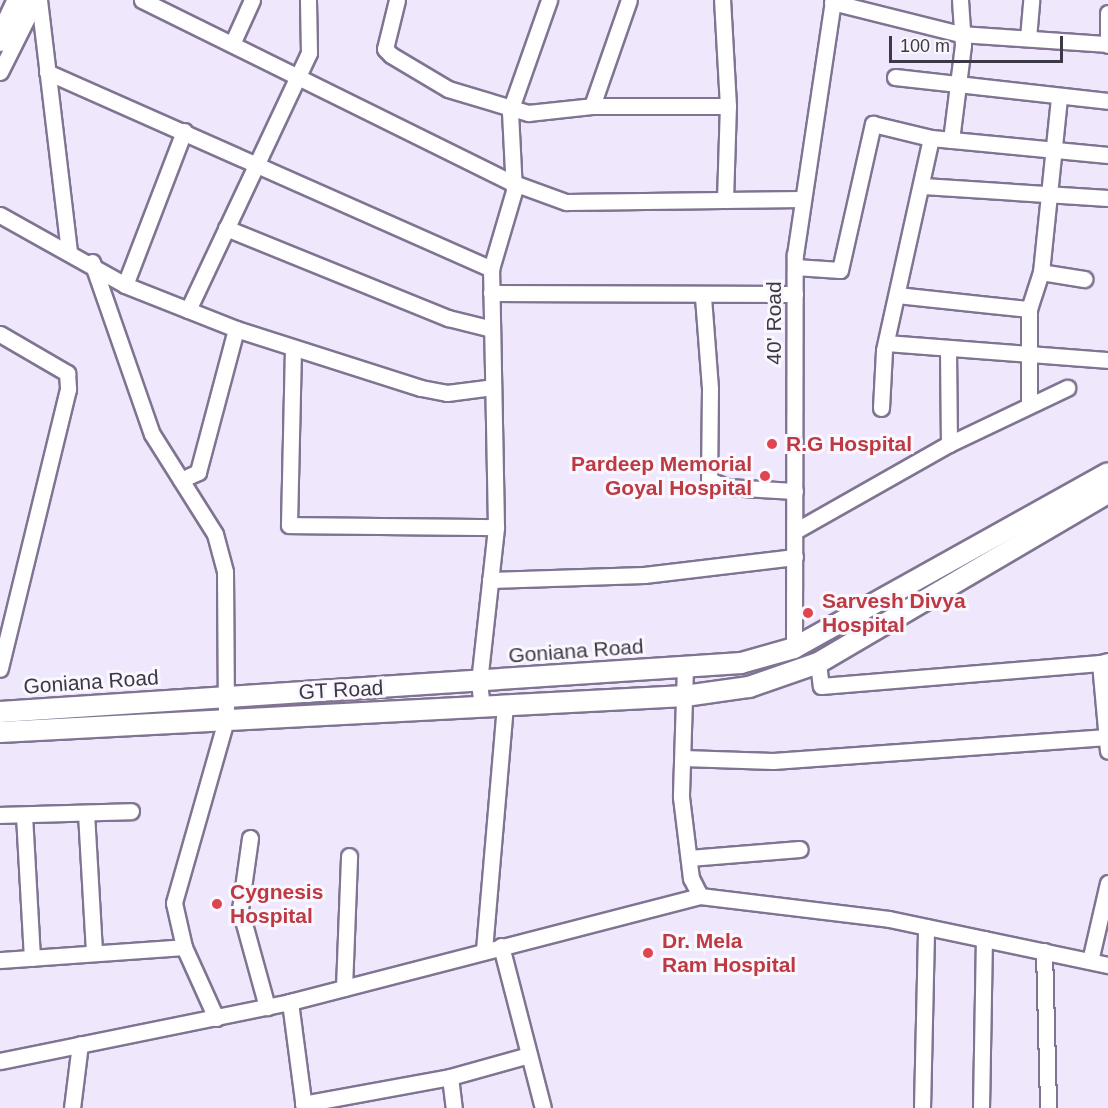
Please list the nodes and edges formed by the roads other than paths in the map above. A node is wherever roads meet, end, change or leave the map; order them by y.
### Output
1 (19, 0) edge
2 (38, 0) edge
3 (142, 0) edge
4 (252, 0) edge
5 (308, 0) edge
6 (397, 0) edge
7 (549, 0) edge
8 (629, 0) edge
9 (722, 0) edge
10 (960, 0) edge
11 (1031, 0) edge
12 (832, 1) edge
13 (1108, 13) edge
14 (960, 34) junction
15 (1028, 38) junction
16 (0, 40) edge
17 (233, 42) junction
18 (1106, 44) edge
19 (0, 72) edge
20 (47, 72) junction
21 (298, 77) junction
22 (895, 77) dead end
23 (959, 88) junction
24 (1059, 97) junction
25 (1108, 101) edge
26 (592, 106) junction
27 (728, 106) junction
28 (510, 111) junction
29 (184, 131) junction
30 (931, 138) junction
31 (951, 140) junction
32 (1051, 148) junction
33 (1108, 155) edge
34 (257, 164) junction
35 (511, 182) junction
36 (923, 186) junction
37 (1046, 196) junction
38 (1108, 198) edge
39 (802, 199) junction
40 (725, 200) junction
41 (0, 215) edge
42 (226, 228) junction
43 (69, 251) junction
44 (93, 262) junction
45 (795, 267) junction
46 (490, 269) junction
47 (1041, 272) junction
48 (1083, 279) dead end
49 (125, 285) junction
50 (491, 293) junction
51 (795, 294) junction
52 (897, 295) junction
53 (703, 297) junction
54 (1029, 309) junction
55 (188, 310) junction
56 (236, 329) junction
57 (492, 329) junction
58 (0, 334) edge
59 (887, 343) junction
60 (293, 348) junction
61 (948, 350) junction
62 (1028, 355) junction
63 (1108, 360) edge
64 (493, 387) junction
65 (1067, 388) dead end
66 (1029, 404) junction
67 (881, 408) dead end
68 (949, 444) junction
69 (1108, 473) edge
70 (181, 480) junction
71 (795, 491) junction
72 (1108, 493) edge
73 (496, 527) junction
74 (795, 531) junction
75 (795, 557) junction
76 (490, 580) junction
77 (794, 648) junction
78 (1104, 662) edge
79 (818, 663) junction
80 (685, 667) junction
81 (0, 669) edge
82 (479, 682) junction
83 (685, 696) junction
84 (226, 698) junction
85 (505, 706) junction
86 (482, 707) junction
87 (0, 712) edge
88 (226, 720) junction
89 (0, 732) edge
90 (1107, 744) edge
91 (683, 758) junction
92 (131, 811) dead end
93 (86, 813) junction
94 (0, 815) edge
95 (24, 815) junction
96 (250, 838) dead end
97 (800, 849) dead end
98 (349, 856) dead end
99 (689, 858) junction
100 (1108, 883) edge
101 (700, 896) junction
102 (926, 927) junction
103 (984, 939) junction
104 (501, 946) junction
105 (184, 947) junction
106 (484, 950) junction
107 (1044, 951) junction
108 (94, 953) junction
109 (32, 958) junction
110 (0, 960) edge
111 (1090, 961) junction
112 (1108, 965) edge
113 (344, 988) junction
114 (290, 1002) junction
115 (267, 1007) junction
116 (216, 1018) junction
117 (80, 1044) junction
118 (529, 1055) junction
119 (0, 1061) edge
120 (450, 1077) junction
121 (366, 1100) edge
122 (303, 1106) edge
123 (72, 1108) edge
124 (454, 1108) edge
125 (543, 1108) edge
126 (922, 1108) edge
127 (981, 1108) edge
128 (1048, 1108) edge

1 - 16 highway
2 - 19 street
2 - 20 street
3 - 17 street
4 - 17 street
5 - 21 street
6 - 28 street
7 - 28 street
8 - 26 street
9 - 27 street
10 - 14 street
11 - 15 street
12 - 14 street
12 - 39 street, 40' Road
13 - 18 street
14 - 15 street
14 - 23 street
15 - 18 street
17 - 21 street
20 - 29 street
20 - 43 street
21 - 34 street
21 - 35 street
22 - 23 street
23 - 24 street
23 - 31 street
24 - 25 street
24 - 32 street
26 - 27 street
26 - 28 street
27 - 40 street
28 - 35 street
29 - 34 street
29 - 49 street
30 - 31 street
30 - 36 street
30 - 45 street
31 - 32 street
32 - 33 street
32 - 37 street
34 - 42 street
34 - 46 street
35 - 40 street
35 - 46 street
36 - 37 street
36 - 52 street
37 - 38 street
37 - 47 street
39 - 40 street
39 - 45 street, 40' Road
41 - 43 street
42 - 55 street
42 - 57 street
43 - 44 street
44 - 49 street
44 - 70 street
45 - 51 street, 40' Road
46 - 50 street
47 - 48 street
47 - 54 street
49 - 55 street
50 - 53 street
50 - 57 street
51 - 53 street
51 - 71 street, 40' Road
52 - 54 street
52 - 59 street
53 - 71 street
54 - 62 street
55 - 56 street
56 - 60 street
56 - 70 street
57 - 64 street
58 - 81 street
59 - 61 street
59 - 67 street
60 - 64 street
60 - 73 street
61 - 62 street
61 - 68 street
62 - 63 street
62 - 66 street
64 - 73 street
65 - 66 street
66 - 68 street
68 - 74 street
69 - 77 main road, Goniana Road
70 - 84 street
71 - 74 street, 40' Road
72 - 79 main road
73 - 76 street
74 - 75 street, 40' Road
75 - 76 street
75 - 77 street, 40' Road
76 - 82 street
77 - 80 main road, Goniana Road
78 - 79 street
78 - 90 street
79 - 83 main road
80 - 82 main road, Goniana Road
80 - 83 street
82 - 84 main road, Goniana Road
82 - 86 street
83 - 85 main road, GT Road
83 - 91 street
84 - 87 main road, Goniana Road
84 - 88 street
85 - 86 main road, GT Road
85 - 106 street
86 - 88 main road, GT Road
88 - 89 main road, GT Road
88 - 105 street
90 - 91 street
91 - 99 street
92 - 93 street
93 - 95 street
93 - 108 street
94 - 95 street
95 - 109 street
96 - 115 street
97 - 99 street
98 - 113 street
99 - 101 street
100 - 111 street
101 - 102 street
101 - 104 street
102 - 103 street
102 - 126 street
103 - 107 street
103 - 127 street
104 - 106 street
104 - 118 street
105 - 108 street
105 - 116 street
106 - 113 street
107 - 111 street
107 - 128 street
108 - 109 street
109 - 110 street
111 - 112 street
113 - 114 street
114 - 115 street
114 - 122 street
115 - 116 street
116 - 117 street
117 - 119 street
117 - 123 street
118 - 120 street
118 - 125 street
120 - 121 street
120 - 124 street
121 - 122 street

